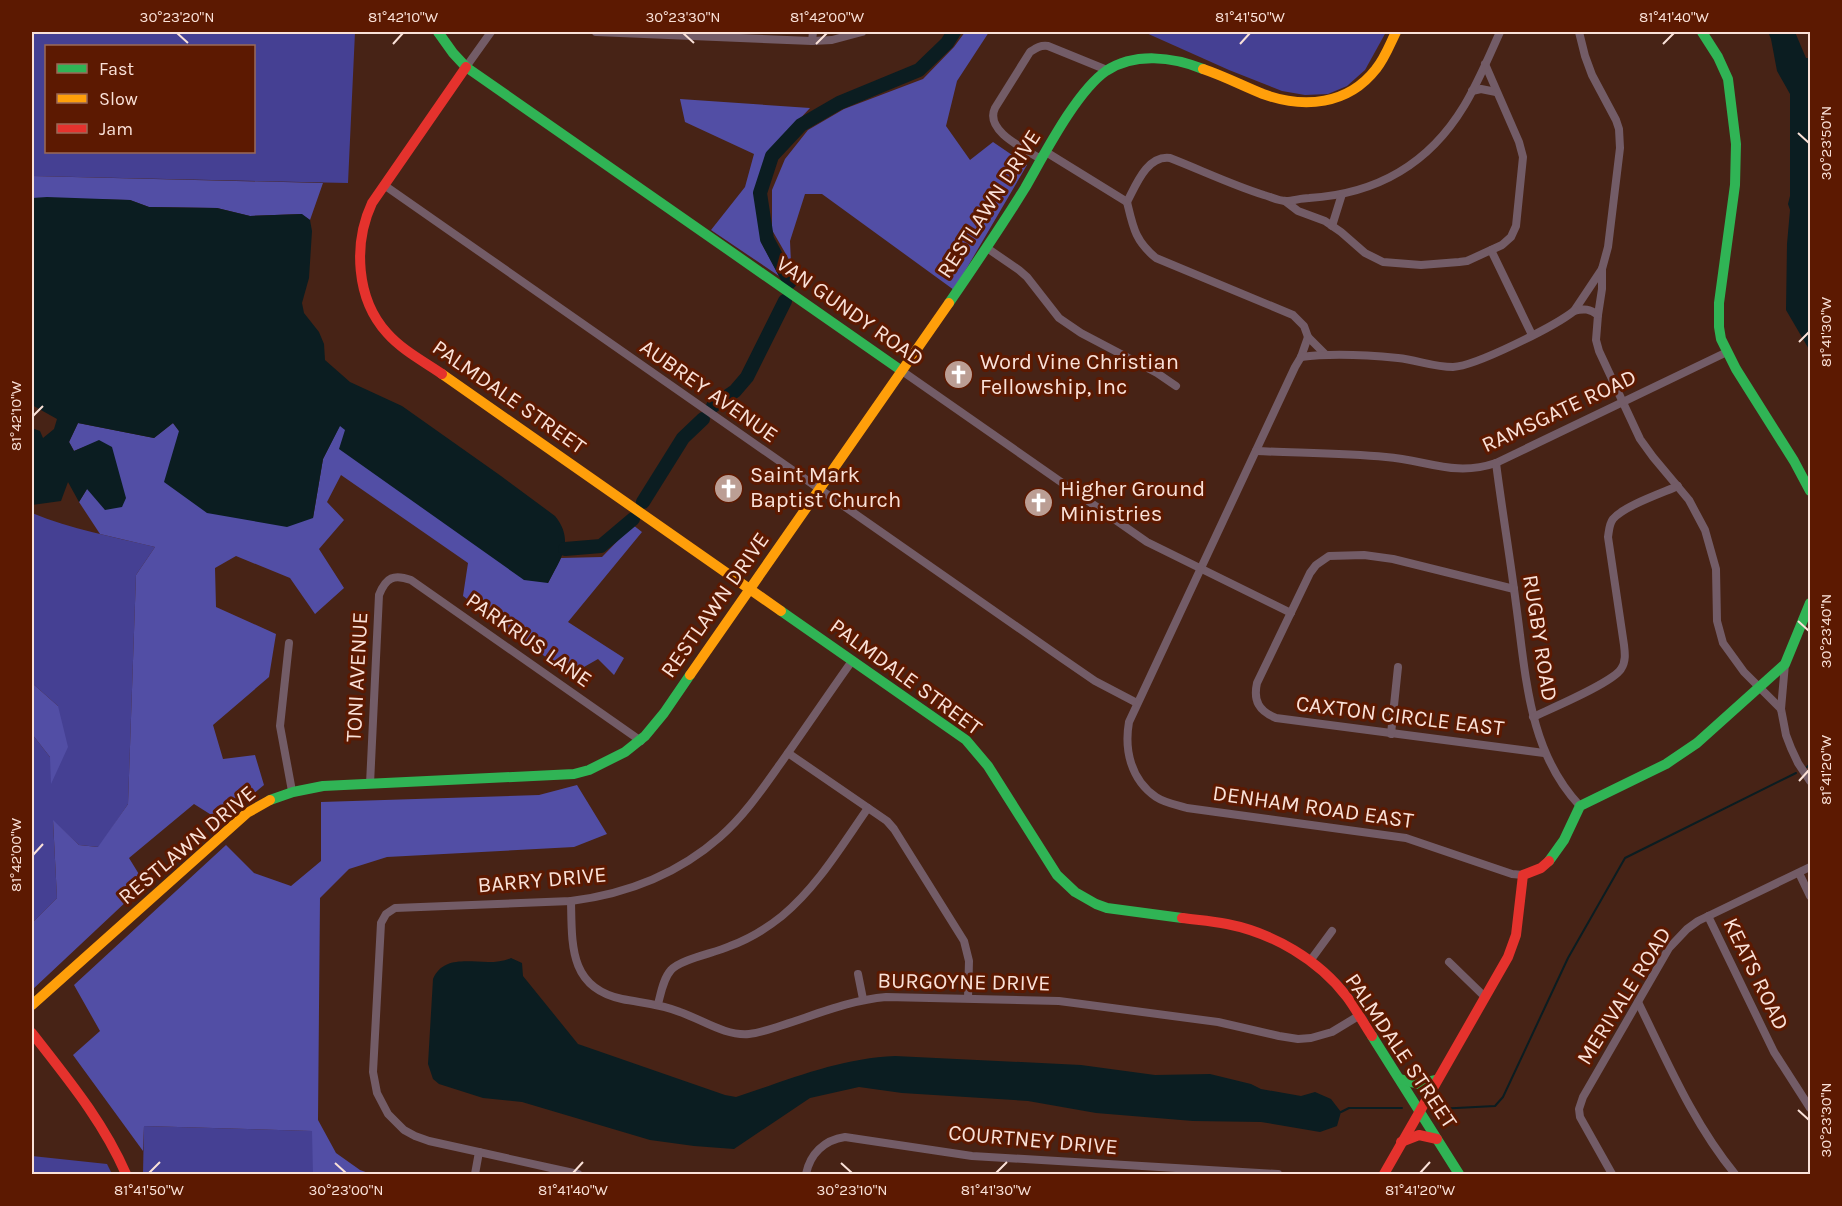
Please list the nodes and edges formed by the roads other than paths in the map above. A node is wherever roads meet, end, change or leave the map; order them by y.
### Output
1 (438, 32) edge
2 (491, 32) edge
3 (596, 32) edge
4 (813, 32) edge
5 (862, 32) edge
6 (1396, 32) edge
7 (1500, 32) edge
8 (1579, 32) edge
9 (1702, 32) edge
10 (812, 41) junction
11 (1485, 64) junction
12 (466, 67) junction
13 (1107, 70) junction
14 (1472, 91) junction
15 (1496, 92) junction
16 (1044, 156) junction
17 (384, 185) junction
18 (1342, 194) junction
19 (1285, 201) junction
20 (1127, 202) junction
21 (1332, 226) junction
22 (987, 248) junction
23 (1491, 250) junction
24 (1602, 268) junction
25 (1574, 311) junction
26 (1598, 315) junction
27 (1532, 335) junction
28 (1308, 337) junction
29 (1727, 352) junction
30 (1325, 354) junction
31 (1301, 357) junction
32 (902, 371) junction
33 (1176, 386) dead end
34 (1622, 401) junction
35 (1256, 451) junction
36 (1496, 463) junction
37 (1678, 486) junction
38 (819, 489) junction
39 (1810, 491) edge
40 (1200, 569) junction
41 (392, 578) joint
42 (749, 589) junction
43 (1514, 589) junction
44 (1810, 603) edge
45 (1291, 613) junction
46 (289, 643) dead end
47 (852, 661) junction
48 (1785, 664) junction
49 (1398, 667) dead end
50 (1759, 689) junction
51 (1137, 703) junction
52 (1781, 709) junction
53 (1533, 717) junction
54 (1391, 734) junction
55 (641, 741) junction
56 (788, 753) junction
57 (1544, 753) junction
58 (1810, 781) edge
59 (370, 784) junction
60 (292, 791) junction
61 (1580, 806) junction
62 (868, 808) junction
63 (1810, 867) edge
64 (1800, 873) junction
65 (1522, 875) junction
66 (1810, 896) edge
67 (571, 901) junction
68 (1708, 916) junction
69 (1332, 931) dead end
70 (1310, 961) junction
71 (1449, 963) dead end
72 (858, 974) dead end
73 (1485, 997) junction
74 (968, 998) junction
75 (863, 999) junction
76 (1638, 1002) junction
77 (658, 1004) junction
78 (32, 1005) edge
79 (1360, 1015) junction
80 (32, 1033) edge
81 (1400, 1079) junction
82 (1436, 1080) junction
83 (1810, 1108) edge
84 (1419, 1111) junction
85 (1437, 1139) junction
86 (1401, 1142) junction
87 (479, 1152) junction
88 (1160, 1171) edge
89 (126, 1174) edge
90 (475, 1174) edge
91 (578, 1174) edge
92 (806, 1174) edge
93 (1275, 1174) edge
94 (1384, 1174) edge
95 (1459, 1174) edge
96 (1612, 1174) edge
97 (1735, 1174) edge

1 - 12 street, VAN GUNDY ROAD
2 - 12 street
3 - 10 street
4 - 10 street
5 - 10 street
6 - 13 street, RESTLAWN DRIVE
7 - 11 street
8 - 24 street
9 - 29 street
11 - 14 street
11 - 15 street
12 - 17 street, PALMDALE STREET
12 - 32 street, VAN GUNDY ROAD
13 - 16 street, RESTLAWN DRIVE
13 - 16 street
14 - 15 street
14 - 18 street
15 - 23 street
16 - 20 street
16 - 22 street, RESTLAWN DRIVE
17 - 38 street, AUBREY AVENUE
17 - 42 street, PALMDALE STREET
18 - 19 street
18 - 21 street
19 - 20 street
19 - 21 street
20 - 28 street
21 - 23 street
22 - 32 street, RESTLAWN DRIVE
22 - 33 street
23 - 27 street
24 - 25 street
24 - 26 street
25 - 26 street
25 - 27 street
26 - 34 street
27 - 30 street
28 - 30 street
28 - 31 street
29 - 34 street, RAMSGATE ROAD
29 - 39 street
30 - 31 street
31 - 35 street
32 - 38 street, RESTLAWN DRIVE
32 - 40 street, VAN GUNDY ROAD
34 - 36 street, RAMSGATE ROAD
34 - 37 street
35 - 36 street, RAMSGATE ROAD
35 - 40 street
36 - 43 street, RUGBY ROAD
37 - 50 street
37 - 53 street
38 - 42 street, RESTLAWN DRIVE
38 - 51 street, AUBREY AVENUE
40 - 45 street, VAN GUNDY ROAD
40 - 51 street
41 - 55 street, PARKRUS LANE
41 - 59 street, TONI AVENUE
42 - 47 street, PALMDALE STREET
42 - 55 street, RESTLAWN DRIVE
43 - 45 street
43 - 53 street, RUGBY ROAD
44 - 48 street
45 - 54 street, CAXTON CIRCLE EAST
46 - 60 street
47 - 56 street, BARRY DRIVE
47 - 70 street, PALMDALE STREET
48 - 50 street
48 - 52 street
49 - 54 street
50 - 52 street
50 - 61 street
51 - 65 street, DENHAM ROAD EAST
52 - 58 street
53 - 57 street, RUGBY ROAD
54 - 57 street, CAXTON CIRCLE EAST
55 - 59 street, RESTLAWN DRIVE
56 - 62 street
56 - 67 street, BARRY DRIVE
57 - 61 street, RUGBY ROAD
59 - 60 street, RESTLAWN DRIVE
60 - 78 street, RESTLAWN DRIVE
61 - 65 street
62 - 74 street
62 - 77 street
63 - 64 street, MERIVALE ROAD
64 - 66 street
64 - 68 street, MERIVALE ROAD
65 - 73 street
67 - 77 street, BURGOYNE DRIVE
67 - 87 street, BARRY DRIVE
68 - 76 street, MERIVALE ROAD
68 - 83 street, KEATS ROAD
69 - 70 street
70 - 79 street, PALMDALE STREET
71 - 73 street
72 - 75 street
73 - 82 street
74 - 75 street, BURGOYNE DRIVE
74 - 79 street, BURGOYNE DRIVE
75 - 77 street, BURGOYNE DRIVE
76 - 96 street, MERIVALE ROAD
76 - 97 street
79 - 81 street, PALMDALE STREET
80 - 89 street
81 - 82 street
81 - 84 street, PALMDALE STREET
82 - 84 street
84 - 85 street, PALMDALE STREET
84 - 86 street
85 - 86 street
85 - 95 street, PALMDALE STREET
86 - 94 street
87 - 90 street
87 - 91 street
88 - 92 street, COURTNEY DRIVE
88 - 93 street, COURTNEY DRIVE

